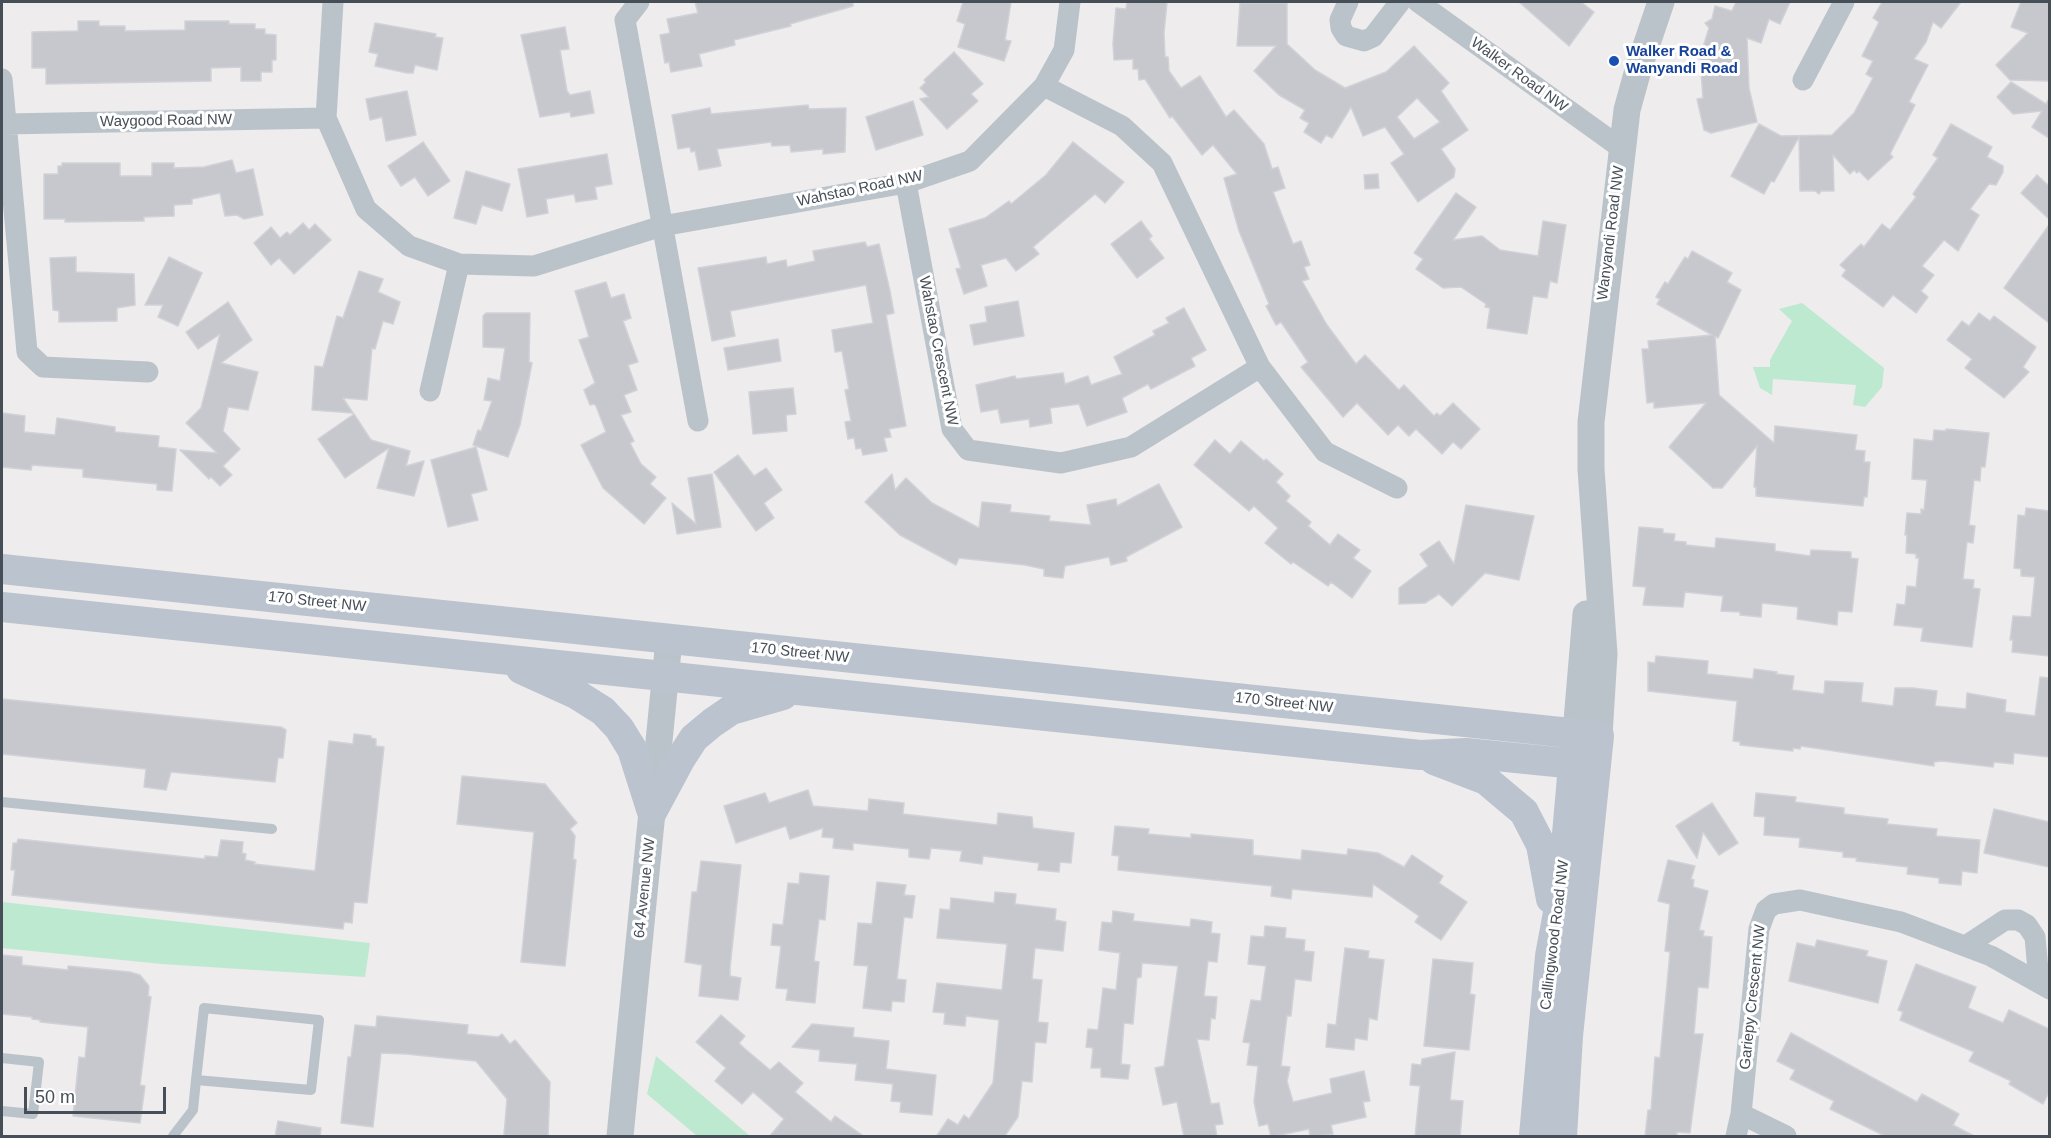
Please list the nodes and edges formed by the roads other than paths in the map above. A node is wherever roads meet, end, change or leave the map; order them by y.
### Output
1 (333, 2) edge
2 (639, 2) edge
3 (1070, 2) edge
4 (1348, 2) edge
5 (1400, 2) edge
6 (1418, 2) edge
7 (1661, 2) edge
8 (1844, 2) edge
9 (2, 79) edge
10 (1803, 80) dead end
11 (1044, 86) junction
12 (326, 117) junction
13 (5, 124) junction
14 (1621, 148) junction
15 (906, 183) junction
16 (662, 226) junction
17 (459, 264) junction
18 (1260, 367) junction
19 (148, 372) dead end
20 (430, 391) dead end
21 (698, 421) dead end
22 (1397, 488) dead end
23 (2, 569) edge
24 (2, 607) edge
25 (669, 639) junction
26 (499, 659) junction
27 (665, 676) junction
28 (804, 690) junction
29 (1588, 735) junction
30 (1420, 755) junction
31 (1585, 764) junction
32 (2, 802) edge
33 (652, 812) junction
34 (273, 829) dead end
35 (1967, 945) junction
36 (1550, 956) junction
37 (2044, 985) edge
38 (2, 1058) edge
39 (196, 1080) junction
40 (2, 1111) edge
41 (1741, 1114) junction
42 (173, 1137) edge
43 (620, 1137) edge
44 (1534, 1137) edge
45 (1562, 1137) edge
46 (1736, 1137) edge
47 (1786, 1137) edge

1 - 12 street, Wahstao Road NW
2 - 16 street
3 - 11 street, Wahstao Road NW
4 - 5 street
6 - 14 street, Walker Road NW
7 - 14 street, Wanyandi Road NW
8 - 10 street
9 - 13 street
11 - 15 street, Wahstao Road NW
11 - 18 street
12 - 13 street, Waygood Road NW
12 - 17 street, Wahstao Road NW
13 - 19 street
14 - 29 street, Wanyandi Road NW
15 - 16 street, Wahstao Road NW
15 - 18 street, Wahstao Crescent NW
16 - 17 street, Wahstao Road NW
16 - 21 street
17 - 20 street
18 - 22 street
23 - 25 main road, 170 Street NW
24 - 26 main road
25 - 27 street, 64 Avenue NW
25 - 29 main road, 170 Street NW
26 - 27 main road
26 - 33 main road
27 - 28 main road
27 - 33 street, 64 Avenue NW
28 - 30 main road
28 - 33 main road
29 - 31 main road, Callingwood Road NW
30 - 31 main road
30 - 36 main road
31 - 36 main road, Callingwood Road NW
31 - 45 main road, Callingwood Road NW
32 - 34 lane
33 - 43 street, 64 Avenue NW
35 - 37 street, Gariepy Crescent NW
35 - 37 street, Gariepy Crescent NW
35 - 41 street, Gariepy Crescent NW
36 - 44 main road, Callingwood Road NW
38 - 40 lane
39 - 39 lane
39 - 42 lane
41 - 46 street, Gariepy Crescent NW
41 - 47 street

